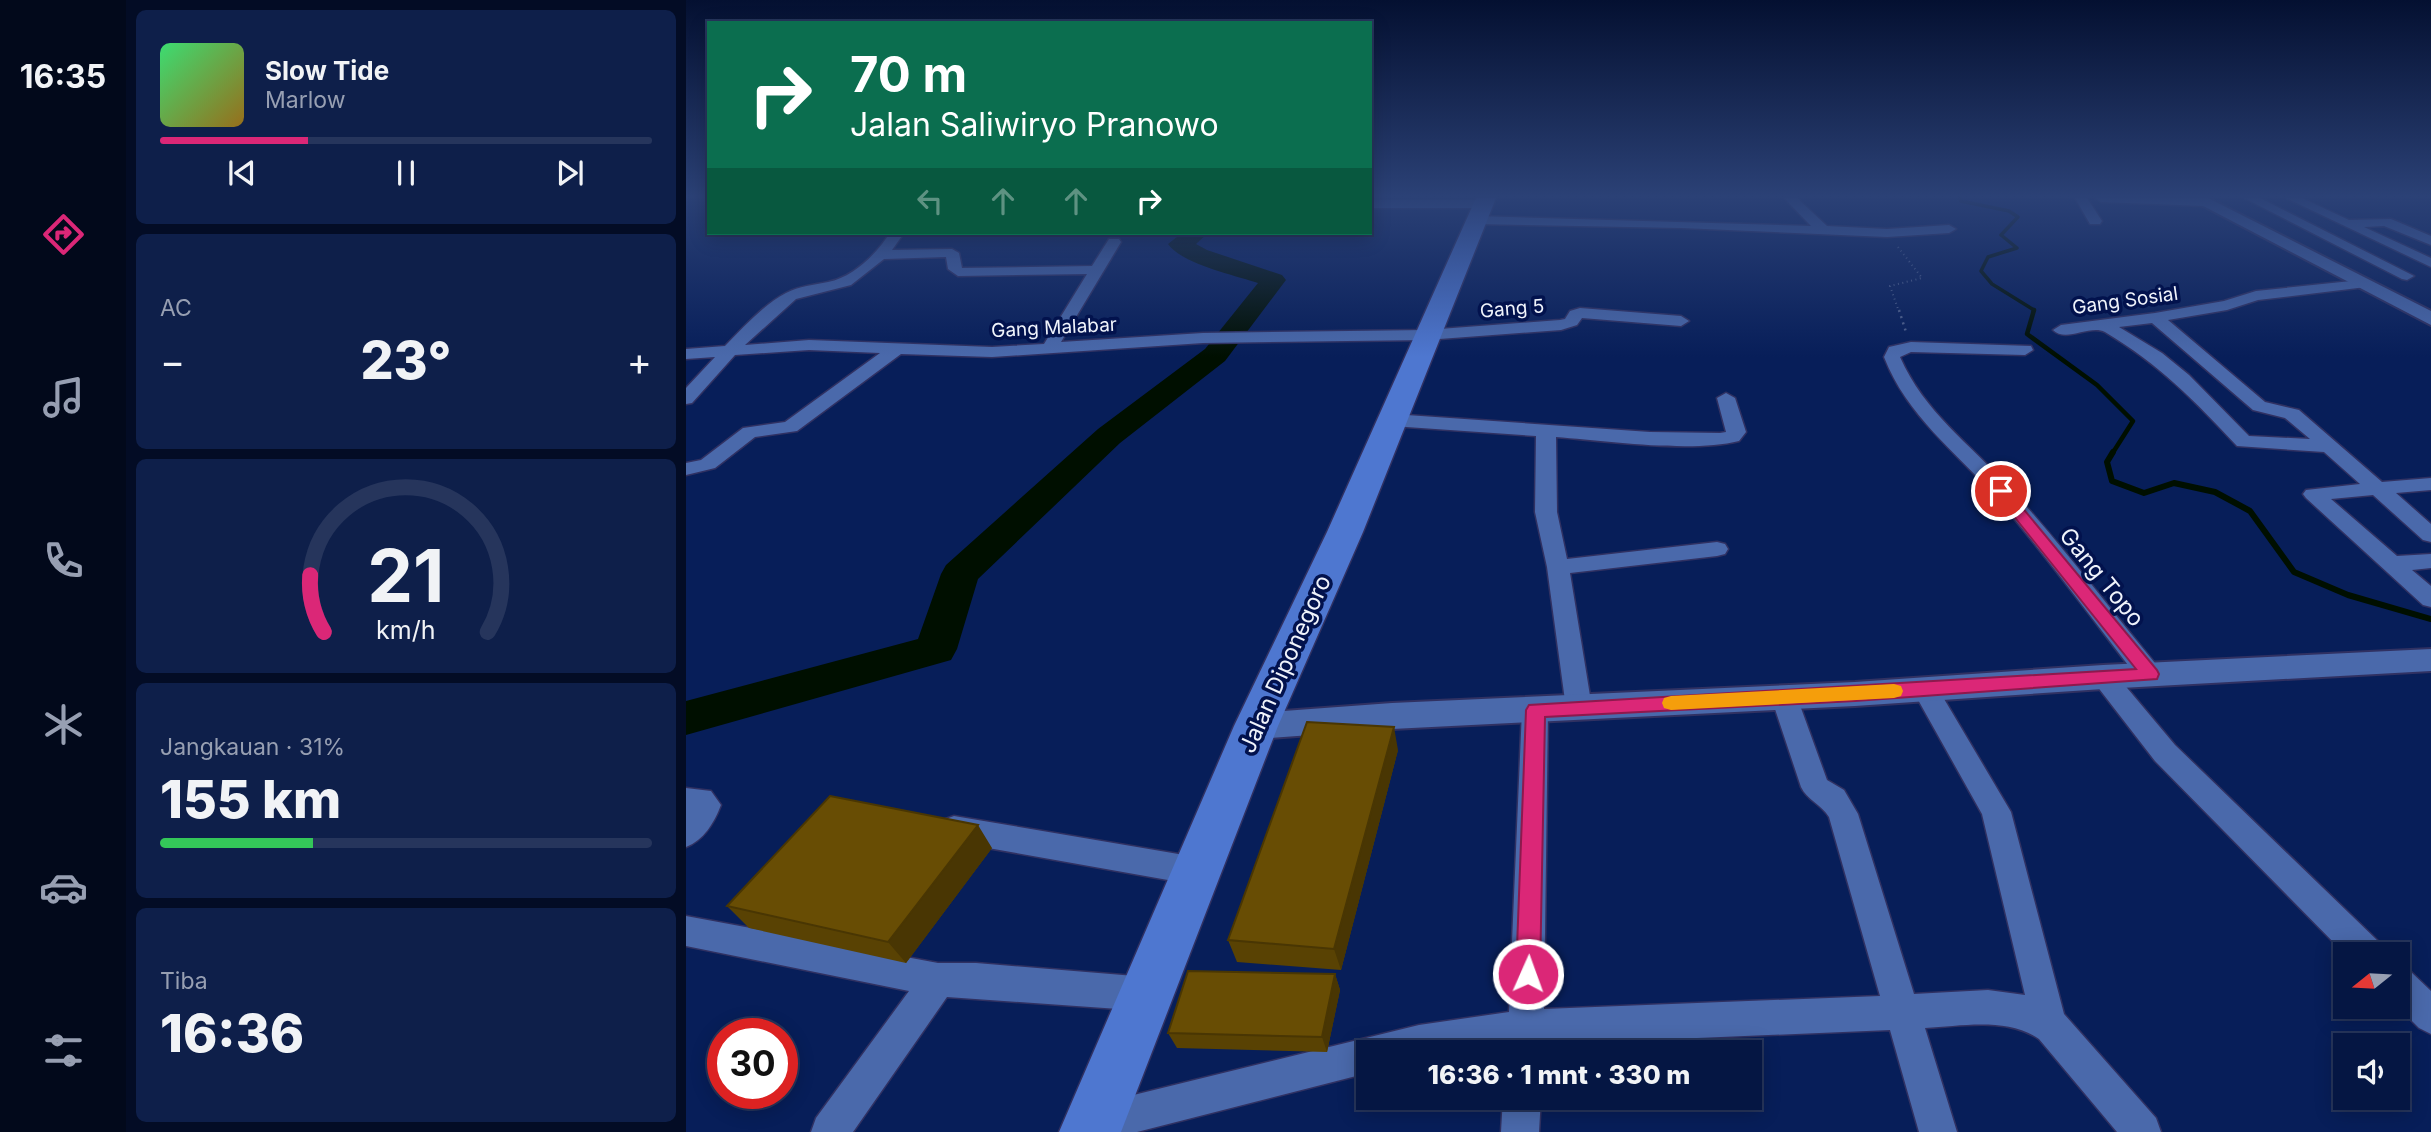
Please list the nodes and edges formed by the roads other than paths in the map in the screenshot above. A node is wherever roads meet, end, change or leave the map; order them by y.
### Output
1 (883, 251) edge
2 (1108, 251) edge
3 (1463, 251) edge
4 (2298, 251) edge
5 (2357, 251) edge
6 (2405, 251) edge
7 (880, 254) junction
8 (2431, 263) edge
9 (1096, 270) junction
10 (2431, 274) edge
11 (2407, 276) junction
12 (2357, 282) junction
13 (2155, 318) junction
14 (2431, 318) edge
15 (1681, 321) dead end
16 (2104, 324) junction
17 (2061, 330) dead end
18 (1426, 335) junction
19 (896, 349) junction
20 (1049, 349) junction
21 (731, 350) junction
22 (2025, 350) dead end
23 (686, 354) edge
24 (1726, 398) dead end
25 (686, 399) edge
26 (1392, 420) junction
27 (1546, 431) junction
28 (2328, 446) junction
29 (686, 469) edge
30 (2431, 484) edge
31 (2373, 487) junction
32 (2431, 535) edge
33 (1717, 549) dead end
34 (2431, 561) edge
35 (2390, 564) junction
36 (1558, 567) junction
37 (2431, 599) edge
38 (2431, 660) edge
39 (2150, 674) junction
40 (2103, 677) junction
41 (1925, 689) junction
42 (1784, 697) junction
43 (1579, 708) junction
44 (1535, 710) junction
45 (1256, 726) junction
46 (686, 800) edge
47 (921, 824) edge
48 (686, 834) edge
49 (1196, 871) junction
50 (686, 931) edge
51 (2356, 942) edge
52 (938, 980) junction
53 (1147, 994) junction
54 (2410, 995) edge
55 (1901, 1013) junction
56 (2431, 1016) edge
57 (2049, 1022) junction
58 (1525, 1039) edge
59 (1502, 1040) edge
60 (1356, 1058) edge
61 (1521, 1110) edge
62 (1092, 1128) edge
63 (830, 1132) edge
64 (1520, 1132) edge
65 (1938, 1132) edge
66 (2142, 1132) edge

1 - 7 street
2 - 9 street
3 - 18 main road, Jalan Diponegoro
4 - 12 street
5 - 11 street
6 - 8 street
7 - 9 street
7 - 21 street
9 - 20 street
10 - 11 street
11 - 12 street
12 - 13 street, Gang Sosial
12 - 14 street
13 - 16 street, Gang Sosial
13 - 28 street
15 - 18 street, Gang 5
16 - 17 street, Gang Sosial
16 - 28 street
18 - 20 street, Gang Malabar
18 - 26 main road, Jalan Diponegoro
19 - 20 street, Gang Malabar
19 - 21 street, Gang Malabar
19 - 29 street
21 - 23 street, Gang Malabar
21 - 25 street
22 - 39 street, Gang Topo
24 - 27 street
26 - 27 street
26 - 45 main road, Jalan Diponegoro
27 - 36 street
28 - 31 street
30 - 31 street
31 - 32 street
31 - 35 street
33 - 36 street
34 - 35 street
35 - 37 street
36 - 43 street
38 - 39 street
39 - 40 street
40 - 41 street
40 - 51 street
41 - 42 street
41 - 57 street
42 - 43 street
42 - 55 street
43 - 44 street
44 - 45 street
44 - 58 street
45 - 49 main road, Jalan Diponegoro
46 - 48 street
47 - 49 street
49 - 53 main road, Jalan Diponegoro
50 - 52 street
52 - 53 street
52 - 63 street
53 - 62 main road, Jalan Diponegoro
54 - 56 street
55 - 57 street
55 - 58 street
55 - 65 street
57 - 66 street
58 - 59 street
60 - 62 street
61 - 64 street

